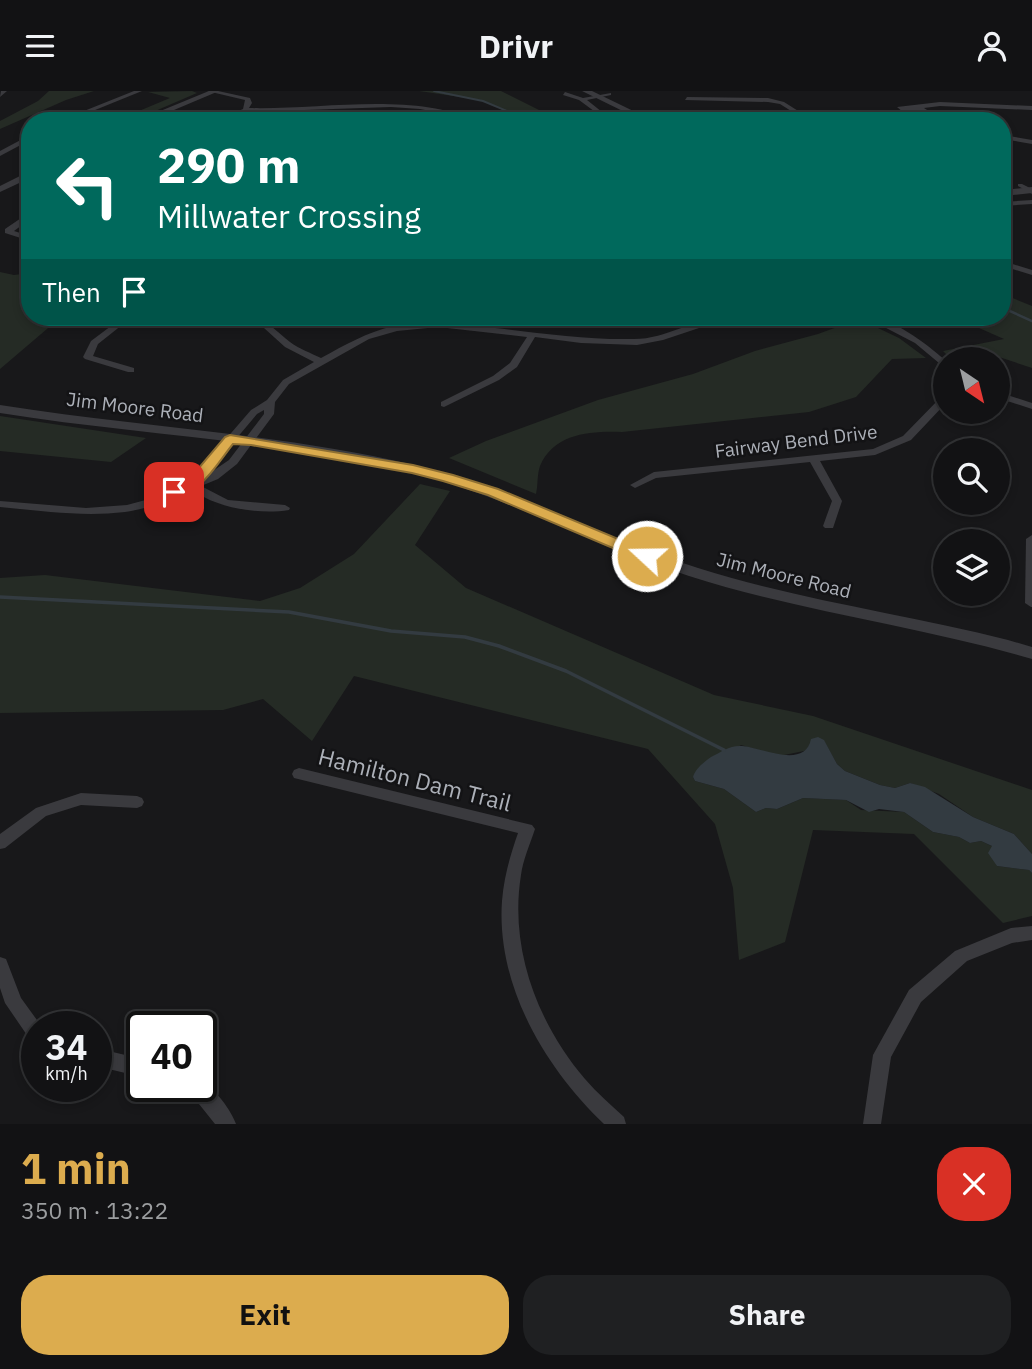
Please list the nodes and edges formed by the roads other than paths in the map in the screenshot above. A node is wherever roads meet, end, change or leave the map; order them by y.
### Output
1 (4, 91) edge
2 (139, 91) edge
3 (212, 91) edge
4 (228, 91) edge
5 (565, 94) dead end
6 (603, 94) edge
7 (0, 95) edge
8 (584, 95) edge
9 (248, 99) junction
10 (687, 99) dead end
11 (1032, 108) edge
12 (245, 110) junction
13 (85, 112) edge
14 (162, 112) edge
15 (240, 112) edge
16 (300, 112) edge
17 (300, 112) edge
18 (450, 112) edge
19 (600, 112) edge
20 (640, 112) edge
21 (797, 112) edge
22 (927, 112) edge
23 (1011, 138) edge
24 (21, 142) edge
25 (1032, 142) edge
26 (0, 154) edge
27 (21, 178) edge
28 (1011, 187) edge
29 (1029, 188) edge
30 (0, 189) edge
31 (1011, 191) edge
32 (1032, 202) edge
33 (1011, 203) edge
34 (21, 222) edge
35 (21, 236) edge
36 (1011, 266) edge
37 (1032, 273) edge
38 (116, 326) edge
39 (267, 326) edge
40 (412, 326) edge
41 (461, 326) edge
42 (699, 326) edge
43 (887, 326) edge
44 (532, 335) junction
45 (933, 354) edge
46 (320, 362) junction
47 (131, 370) dead end
48 (1010, 399) edge
49 (270, 402) junction
50 (444, 404) dead end
51 (1032, 406) edge
52 (0, 409) edge
53 (933, 411) edge
54 (230, 439) junction
55 (251, 441) junction
56 (814, 459) junction
57 (192, 485) junction
58 (635, 485) dead end
59 (0, 504) edge
60 (285, 508) dead end
61 (829, 526) dead end
62 (1032, 539) edge
63 (1031, 603) edge
64 (1032, 653) edge
65 (299, 774) dead end
66 (137, 802) dead end
67 (0, 842) edge
68 (1032, 933) edge
69 (0, 965) edge
70 (21, 1013) edge
71 (210, 1102) edge
72 (227, 1124) edge
73 (617, 1124) edge
74 (873, 1124) edge

1 - 7 street
2 - 13 street
3 - 9 street
3 - 14 street
4 - 9 street
5 - 8 street
6 - 8 street
6 - 20 street
8 - 19 street
9 - 12 street
10 - 21 street
11 - 22 street
12 - 15 street
12 - 17 street
16 - 18 street
23 - 25 street
24 - 26 street
27 - 30 street
28 - 29 street
29 - 31 street
32 - 33 street
34 - 35 street
36 - 37 street
38 - 47 street
39 - 46 street
40 - 46 street
41 - 44 street
42 - 44 street
43 - 45 street
44 - 50 street
46 - 49 street
48 - 51 street
49 - 54 street
49 - 55 street
52 - 54 street, Jim Moore Road
53 - 56 street, Fairway Bend Drive
54 - 55 street, Jim Moore Road
54 - 57 street
55 - 57 street
55 - 64 street, Jim Moore Road
56 - 58 street, Fairway Bend Drive
56 - 61 street
57 - 59 street
57 - 60 street
62 - 63 street
65 - 73 street, Hamilton Dam Trail
66 - 67 street
68 - 74 street
69 - 70 street
71 - 72 street

